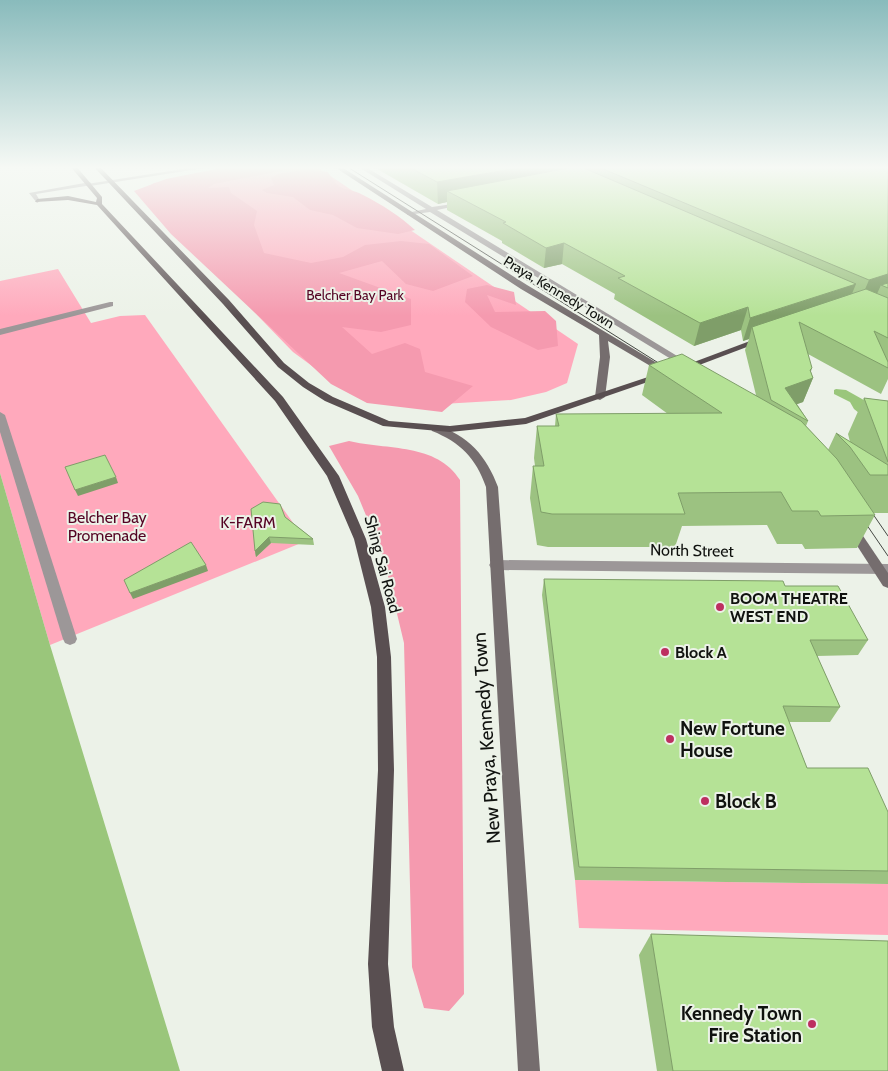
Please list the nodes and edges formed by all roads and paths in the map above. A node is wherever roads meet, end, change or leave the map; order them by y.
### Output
1 (110, 216) edge
2 (145, 216) edge
3 (412, 216) edge
4 (442, 216) edge
5 (110, 304) dead end
6 (0, 332) edge
7 (603, 335) junction
8 (774, 336) edge
9 (689, 366) junction
10 (673, 375) junction
11 (600, 397) junction
12 (0, 415) edge
13 (436, 429) junction
14 (847, 520) edge
15 (496, 565) junction
16 (883, 569) edge
17 (888, 584) edge
18 (70, 639) dead end
19 (393, 1071) edge
20 (529, 1071) edge

1 - 19 main road, Shing Sai Road
2 - 13 main road
3 - 7 main road, Praya, Kennedy Town
4 - 9 street, Praya, Kennedy Town
5 - 6 street
7 - 10 main road, Praya, Kennedy Town
7 - 11 main road
8 - 9 main road
9 - 10 main road
10 - 11 main road
11 - 13 main road
12 - 18 street
13 - 15 main road, New Praya, Kennedy Town
14 - 16 main road
15 - 16 street, North Street
15 - 20 main road, New Praya, Kennedy Town
16 - 17 main road

